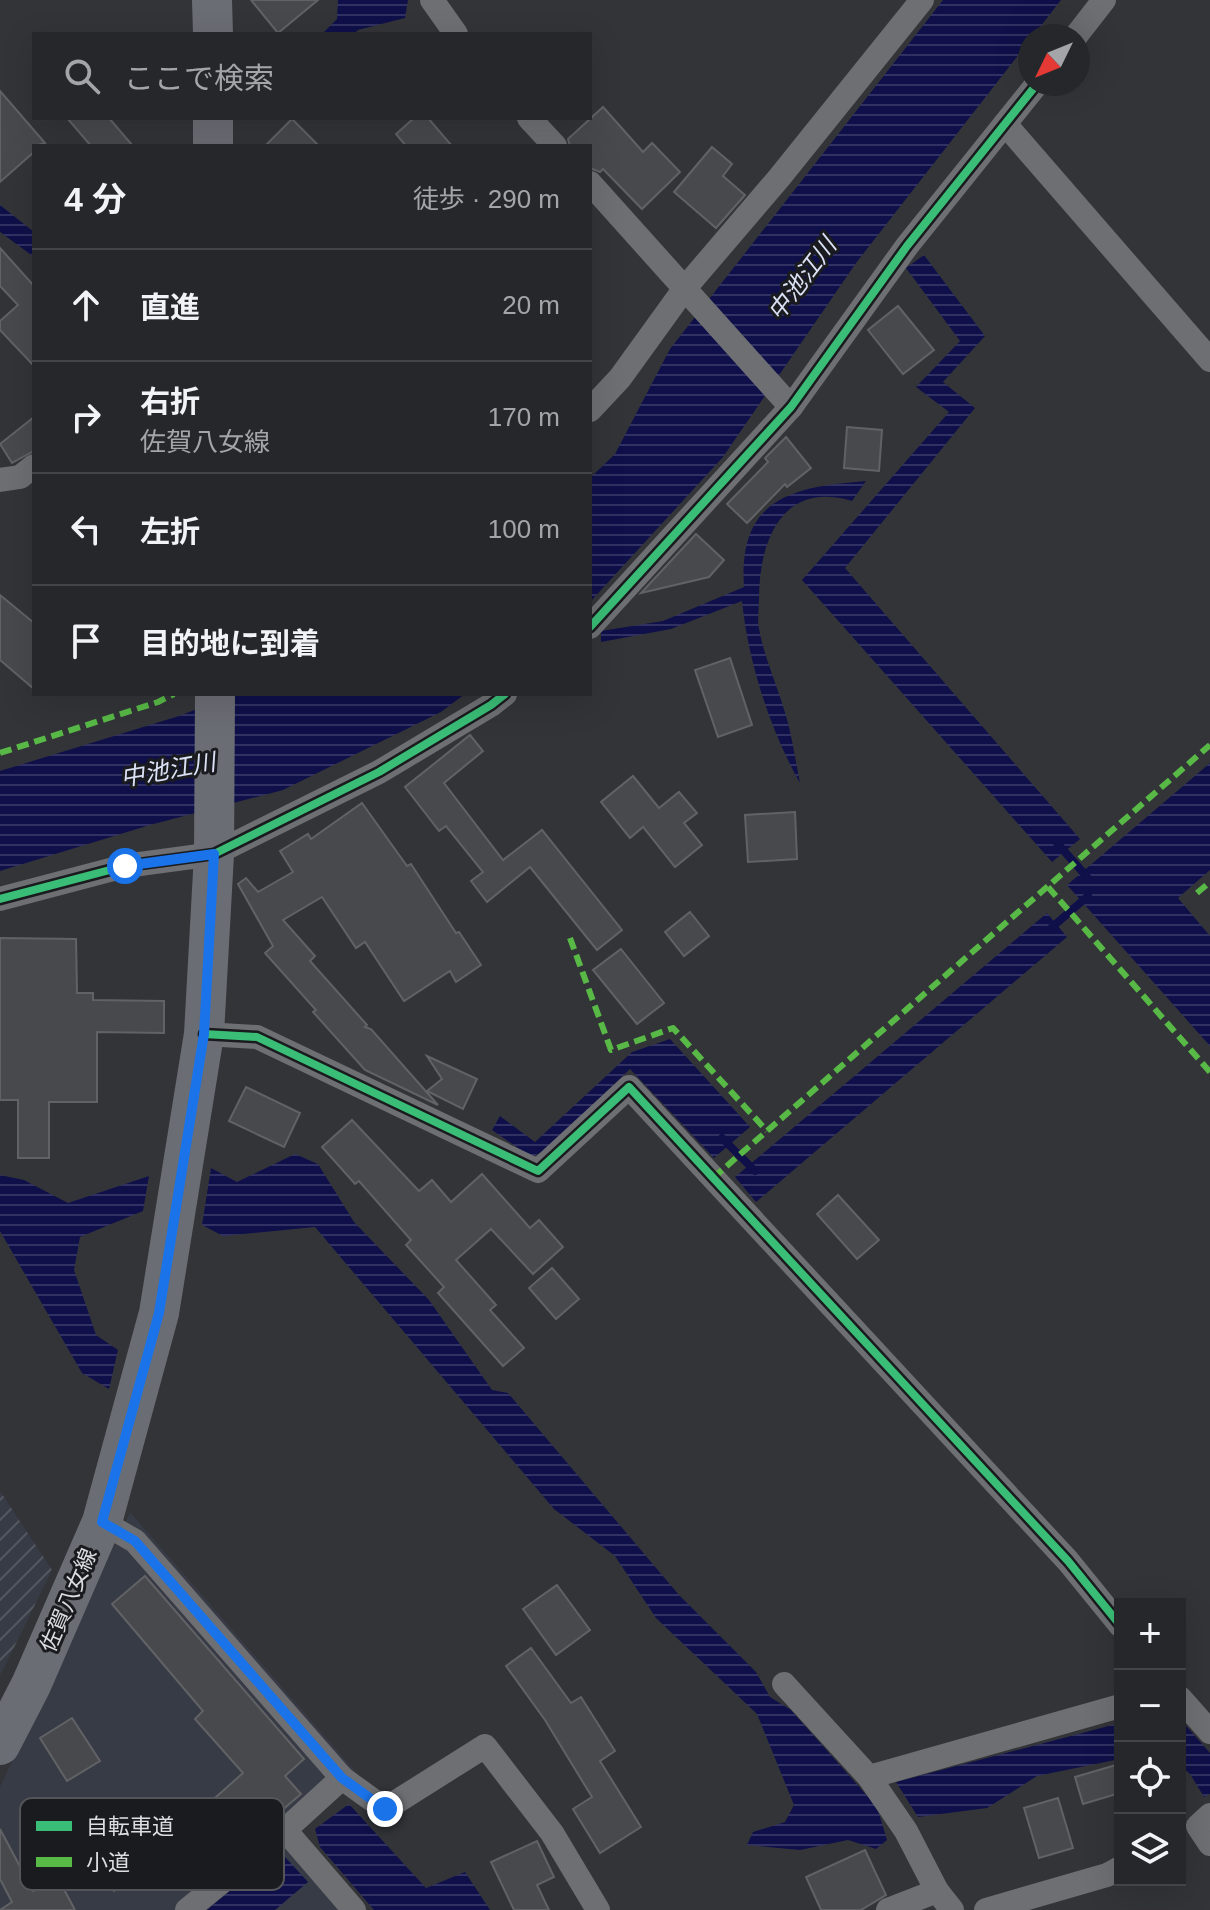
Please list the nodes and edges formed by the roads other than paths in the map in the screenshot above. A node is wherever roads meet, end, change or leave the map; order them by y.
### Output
1 (212, 0) edge
2 (432, 0) edge
3 (922, 0) edge
4 (1104, 0) edge
5 (1085, 24) edge
6 (213, 32) edge
7 (455, 32) edge
8 (1027, 96) edge
9 (213, 120) edge
10 (531, 120) edge
11 (1005, 124) junction
12 (213, 144) edge
13 (553, 144) edge
14 (592, 185) edge
15 (685, 288) junction
16 (1210, 360) edge
17 (788, 404) junction
18 (592, 408) edge
19 (32, 468) edge
20 (0, 480) edge
21 (592, 625) edge
22 (215, 696) edge
23 (502, 696) edge
24 (214, 844) junction
25 (0, 899) edge
26 (204, 1034) junction
27 (102, 1522) junction
28 (1114, 1618) edge
29 (784, 1684) dead end
30 (1186, 1705) edge
31 (1114, 1708) edge
32 (1210, 1732) edge
33 (0, 1745) edge
34 (869, 1777) junction
35 (342, 1778) junction
36 (285, 1830) joint
37 (1114, 1871) edge
38 (212, 1890) edge
39 (945, 1900) edge
40 (187, 1910) edge
41 (354, 1910) edge
42 (598, 1910) edge
43 (888, 1910) edge
44 (986, 1910) edge

1 - 6 main road
2 - 7 street
3 - 15 street
4 - 5 street
8 - 11 street
9 - 12 main road
10 - 13 street
11 - 16 street
11 - 17 street
14 - 15 street
15 - 17 street
15 - 18 street
17 - 21 street
19 - 20 street
22 - 24 main road, 佐賀八女線
23 - 24 street
24 - 25 street
24 - 26 main road, 佐賀八女線
26 - 27 main road, 佐賀八女線
26 - 28 street
27 - 33 main road, 佐賀八女線
27 - 35 street
29 - 34 street
30 - 32 street
31 - 34 street
34 - 39 street
35 - 36 street
35 - 42 street
36 - 41 street
37 - 44 street
38 - 40 street
39 - 43 street

